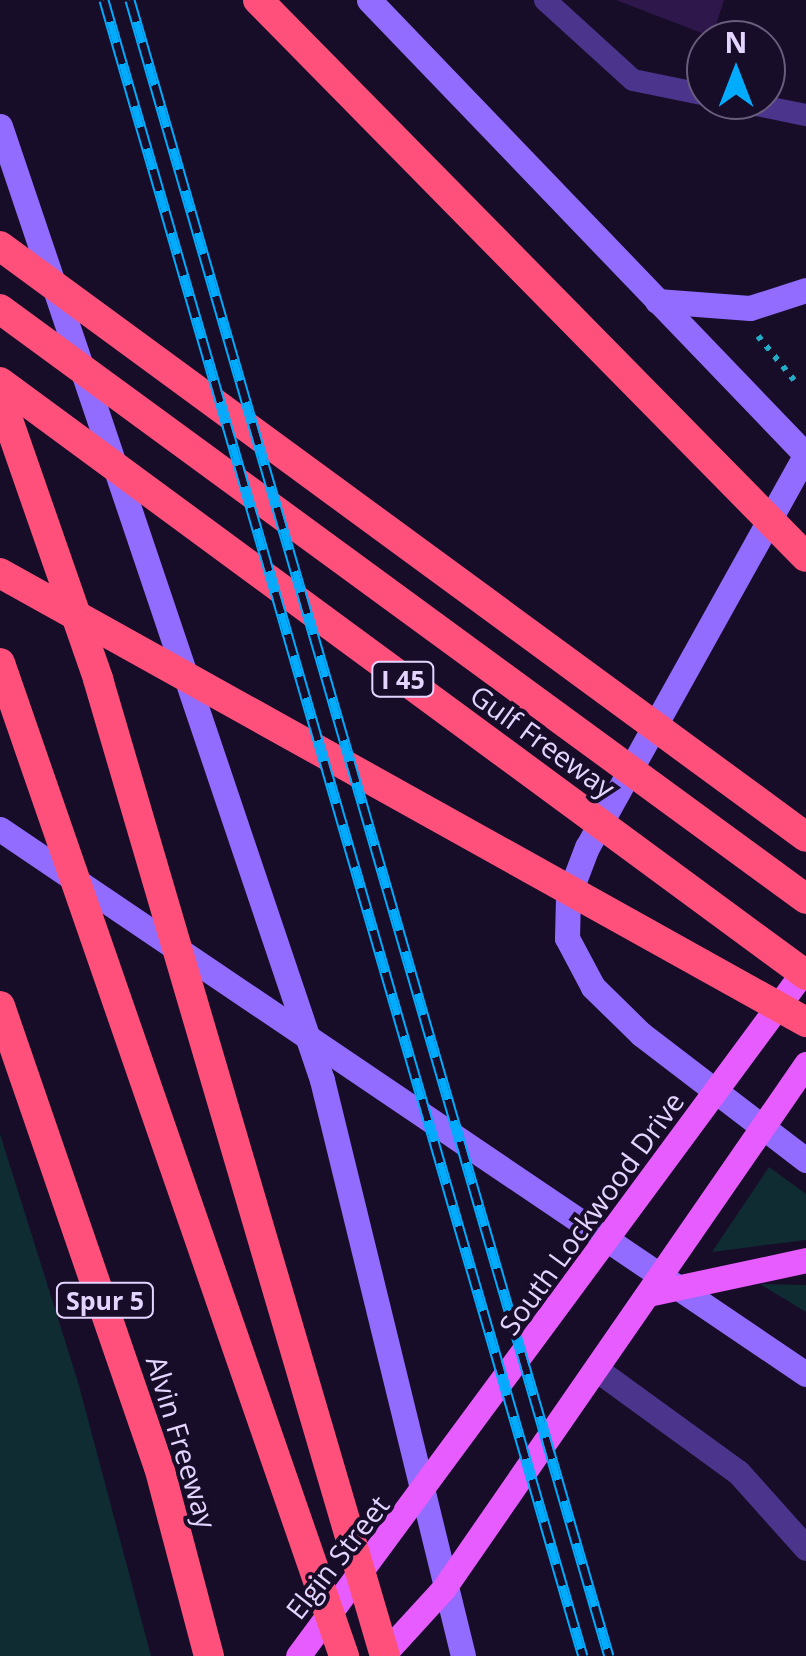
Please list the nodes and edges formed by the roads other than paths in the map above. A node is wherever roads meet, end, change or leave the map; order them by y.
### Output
1 (258, 0) edge
2 (369, 0) edge
3 (545, 0) edge
4 (686, 91) edge
5 (0, 126) edge
6 (0, 246) edge
7 (806, 290) edge
8 (657, 301) junction
9 (0, 309) edge
10 (0, 382) edge
11 (0, 397) edge
12 (806, 455) edge
13 (806, 556) edge
14 (0, 574) edge
15 (0, 663) edge
16 (0, 829) edge
17 (806, 836) edge
18 (806, 899) edge
19 (806, 971) edge
20 (0, 1006) edge
21 (806, 1022) edge
22 (0, 1037) edge
23 (806, 1064) edge
24 (51, 1134) junction
25 (806, 1160) edge
26 (806, 1260) edge
27 (648, 1294) junction
28 (596, 1369) junction
29 (806, 1374) edge
30 (424, 1494) junction
31 (806, 1548) edge
32 (444, 1588) junction
33 (208, 1656) edge
34 (298, 1656) edge
35 (344, 1656) edge
36 (383, 1656) edge
37 (464, 1656) edge

1 - 13 highway
2 - 8 main road
3 - 4 lane
5 - 30 main road
6 - 17 highway
7 - 8 main road
8 - 12 main road
9 - 18 highway, Gulf Freeway / I 45
10 - 19 highway, Gulf Freeway / I 45
11 - 36 highway
12 - 25 main road
14 - 21 highway
15 - 35 highway
16 - 29 main road
19 - 30 main road, South Lockwood Drive
20 - 24 highway
22 - 24 highway
23 - 27 main road
24 - 33 highway, Alvin Freeway / Spur 5
26 - 27 main road
27 - 28 main road
28 - 31 street
28 - 32 main road
30 - 32 main road
30 - 34 main road, Elgin Street
32 - 36 main road
32 - 37 main road

